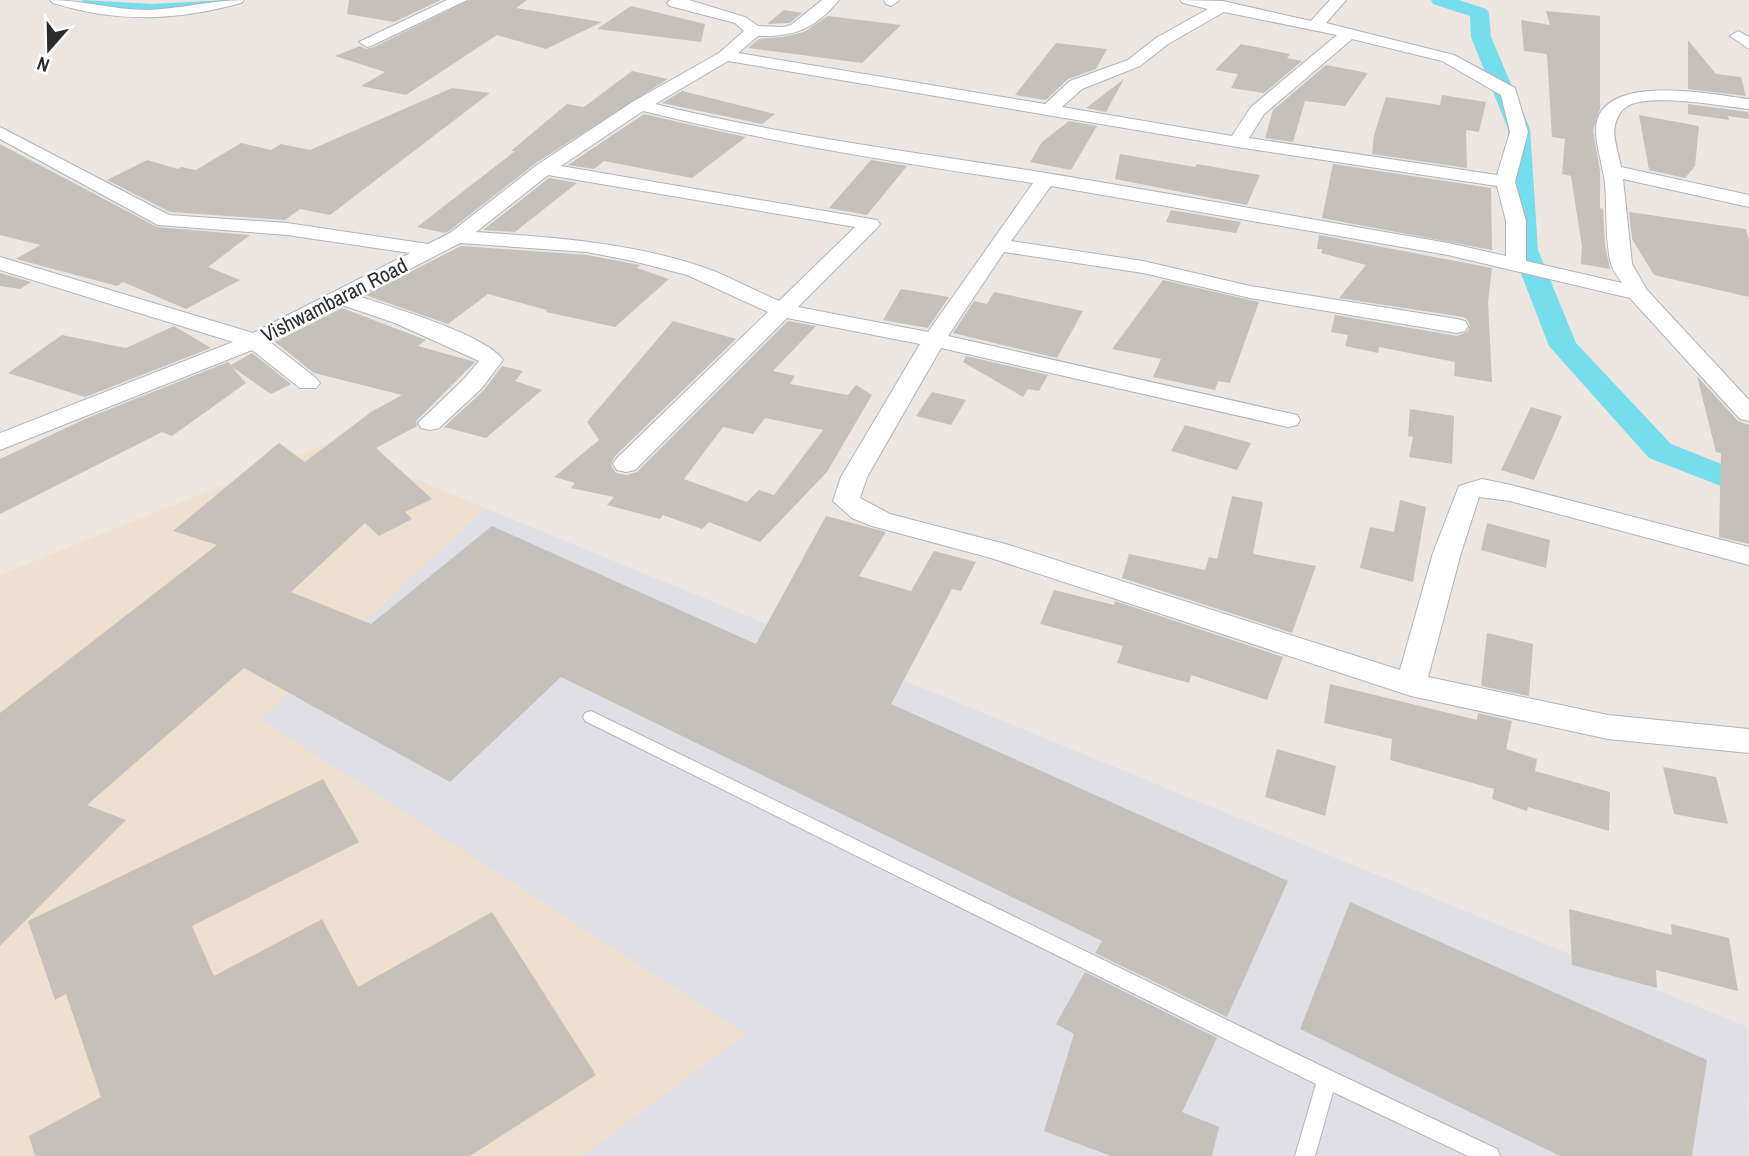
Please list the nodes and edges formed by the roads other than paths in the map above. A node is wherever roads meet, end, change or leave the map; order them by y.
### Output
1 (58, 0) edge
2 (236, 0) edge
3 (459, 0) edge
4 (681, 0) edge
5 (831, 0) edge
6 (1188, 0) edge
7 (1338, 0) edge
8 (1223, 6) junction
9 (1315, 26) junction
10 (754, 31) junction
11 (1349, 33) junction
12 (367, 42) dead end
13 (726, 56) junction
14 (1749, 104) edge
15 (640, 105) junction
16 (1050, 109) junction
17 (0, 132) edge
18 (1237, 142) junction
19 (544, 169) junction
20 (1612, 171) junction
21 (1047, 179) junction
22 (1505, 182) junction
23 (1749, 201) edge
24 (457, 237) junction
25 (998, 245) junction
26 (430, 250) junction
27 (0, 263) edge
28 (1516, 263) junction
29 (1638, 293) junction
30 (339, 297) junction
31 (783, 311) junction
32 (1457, 326) dead end
33 (934, 340) junction
34 (255, 341) junction
35 (308, 383) dead end
36 (1749, 414) edge
37 (1288, 421) dead end
38 (430, 423) dead end
39 (0, 442) edge
40 (626, 464) dead end
41 (1749, 556) edge
42 (1411, 685) junction
43 (591, 717) dead end
44 (1749, 741) edge
45 (1327, 1079) junction
46 (1306, 1156) edge
47 (1490, 1156) edge

1 - 2 street
3 - 12 street
4 - 10 street
5 - 10 street
6 - 8 street
7 - 9 street
8 - 9 street
8 - 16 street
9 - 11 street
10 - 13 street, Vishwambaran Road
11 - 18 street
11 - 22 street
13 - 15 street, Vishwambaran Road
13 - 16 street
14 - 20 street
15 - 19 street, Vishwambaran Road
15 - 21 street
16 - 18 street
17 - 26 street
18 - 22 street
19 - 24 street, Vishwambaran Road
19 - 31 street
20 - 23 street
20 - 29 street
21 - 25 street
21 - 28 street
22 - 28 street
24 - 26 street, Vishwambaran Road
24 - 31 street
25 - 32 street
25 - 33 street
26 - 30 street, Vishwambaran Road
27 - 34 street
28 - 29 street
29 - 36 street
30 - 34 street, Vishwambaran Road
30 - 38 street
31 - 33 street
31 - 40 street
33 - 37 street
33 - 42 street
34 - 35 street
34 - 39 street, Vishwambaran Road
41 - 42 street
42 - 44 street
43 - 45 lane
45 - 46 lane
45 - 47 lane

